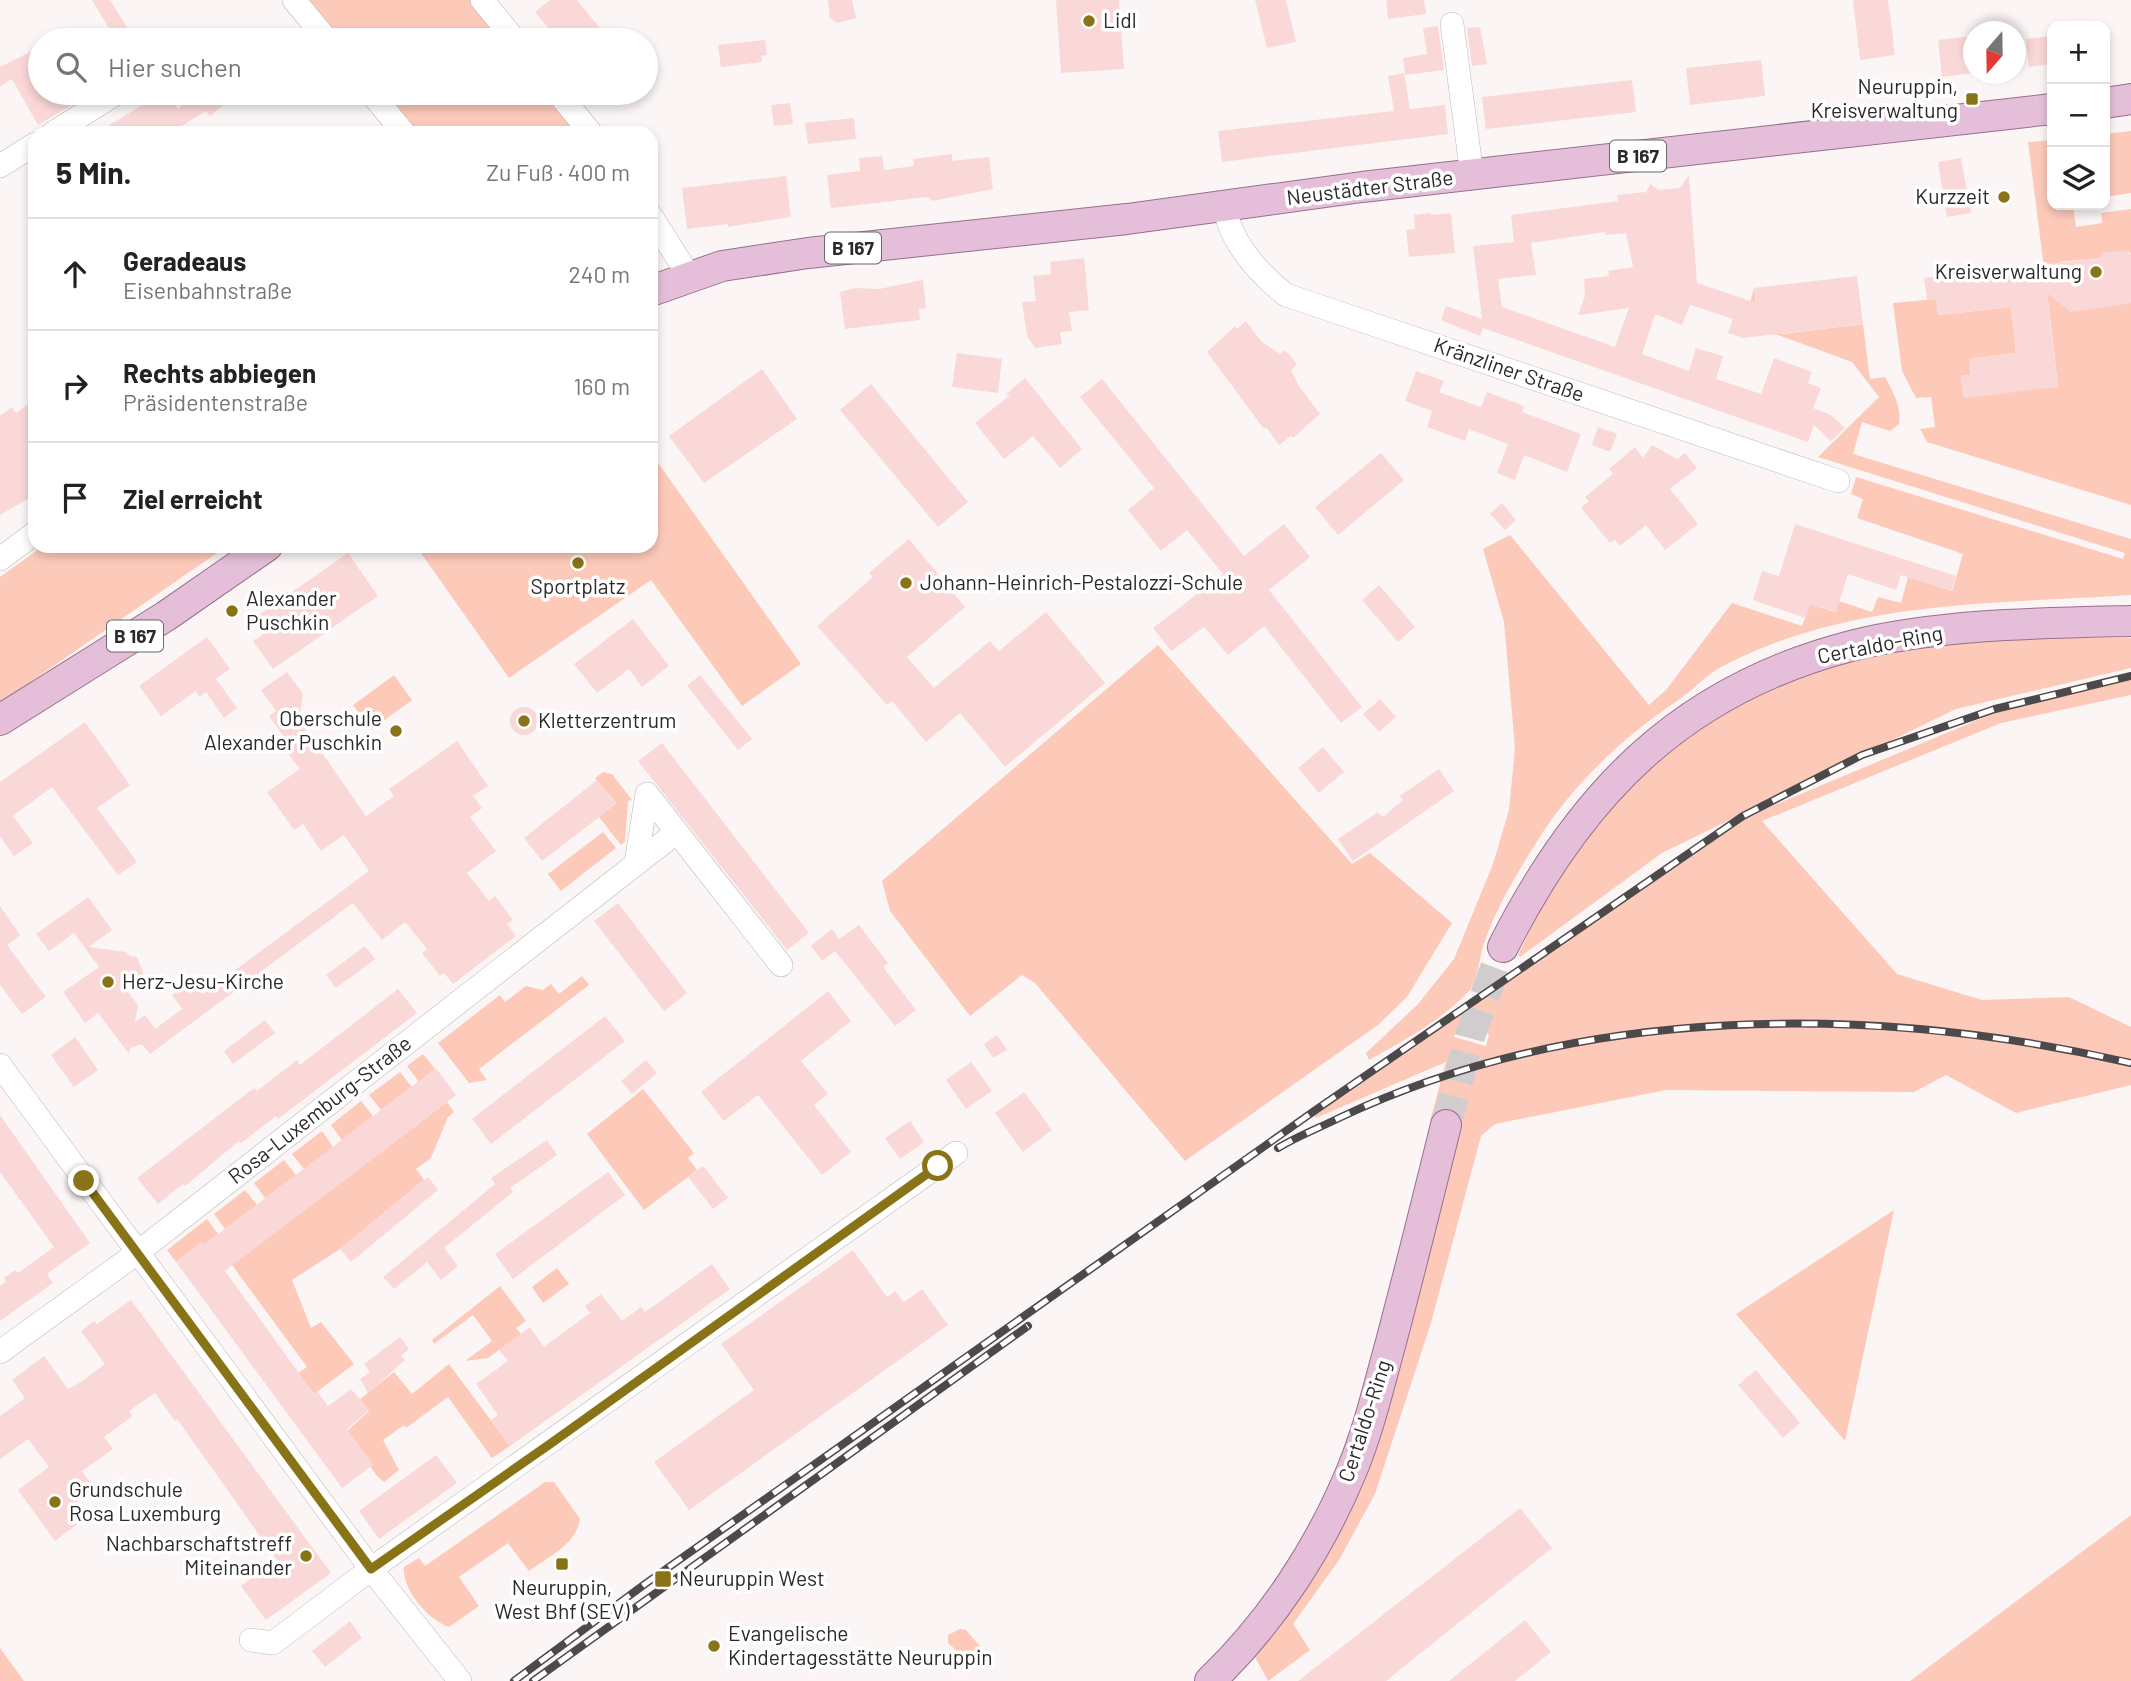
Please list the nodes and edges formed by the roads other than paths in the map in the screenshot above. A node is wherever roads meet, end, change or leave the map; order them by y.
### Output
1 (294, 0) edge
2 (482, 0) edge
3 (1452, 24) dead end
4 (317, 28) edge
5 (505, 28) edge
6 (2131, 99) edge
7 (2110, 102) edge
8 (98, 105) edge
9 (381, 105) edge
10 (568, 105) edge
11 (2047, 110) edge
12 (64, 126) edge
13 (398, 126) edge
14 (585, 126) edge
15 (28, 148) edge
16 (0, 166) edge
17 (1472, 175) junction
18 (1224, 206) junction
19 (658, 227) edge
20 (689, 276) junction
21 (658, 288) edge
22 (1838, 481) dead end
23 (28, 538) edge
24 (257, 553) edge
25 (0, 559) edge
26 (2131, 621) edge
27 (0, 720) edge
28 (677, 832) junction
29 (636, 863) junction
30 (1503, 947) tunnel mouth
31 (781, 965) dead end
32 (0, 1065) edge
33 (1446, 1125) tunnel mouth
34 (956, 1153) dead end
35 (136, 1253) junction
36 (0, 1352) edge
37 (371, 1569) junction
38 (251, 1640) dead end
39 (460, 1681) edge
40 (1210, 1681) edge

1 - 4 street
2 - 5 street
3 - 17 street
6 - 7 main road
8 - 12 street
9 - 13 street
10 - 14 street
11 - 17 main road, Neustädter Straße / B 167
15 - 16 street
17 - 18 main road, Neustädter Straße / B 167
18 - 20 main road, Neustädter Straße / B 167
18 - 22 street, Kränzliner Straße
19 - 20 street
20 - 21 main road, B 167
23 - 25 street
24 - 27 main road, B 167
26 - 30 main road, Certaldo-Ring
28 - 29 street, Rosa-Luxemburg-Straße
28 - 29 street
28 - 31 street
29 - 35 street, Rosa-Luxemburg-Straße
32 - 35 street
33 - 40 main road, Certaldo-Ring
34 - 37 street
35 - 36 street, Rosa-Luxemburg-Straße
35 - 37 street
37 - 38 street
37 - 39 street

